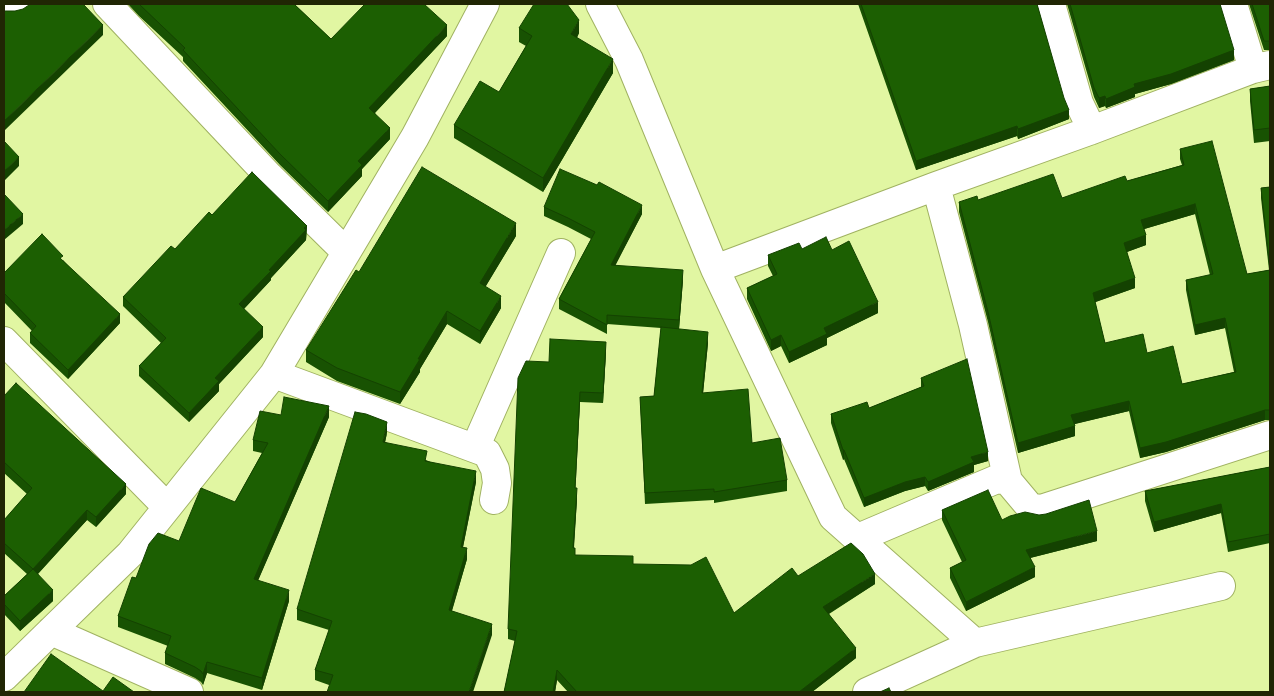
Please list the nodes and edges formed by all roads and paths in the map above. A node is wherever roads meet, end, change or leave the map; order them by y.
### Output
1 (18, 4) edge
2 (107, 4) edge
3 (485, 4) edge
4 (600, 4) edge
5 (1051, 4) edge
6 (1233, 4) edge
7 (4, 6) edge
8 (1262, 67) edge
9 (1092, 130) junction
10 (936, 186) junction
11 (346, 252) junction
12 (562, 253) dead end
13 (715, 270) junction
14 (4, 341) edge
15 (274, 374) junction
16 (1270, 435) edge
17 (475, 448) junction
18 (1008, 481) junction
19 (494, 500) dead end
20 (167, 507) junction
21 (858, 538) junction
22 (1221, 586) dead end
23 (51, 631) junction
24 (975, 643) junction
25 (4, 677) edge
26 (189, 692) edge
27 (867, 692) edge

1 - 7 street
2 - 11 street
3 - 11 street
4 - 13 street
5 - 9 street
6 - 8 street
8 - 9 street
9 - 10 street
10 - 13 street
10 - 18 street
11 - 15 street
12 - 17 street
13 - 21 street
14 - 20 street
15 - 17 street
15 - 20 street
16 - 18 street
17 - 19 street
18 - 21 street
20 - 23 street
21 - 24 street
22 - 24 street
23 - 25 street
23 - 26 street
24 - 27 street

